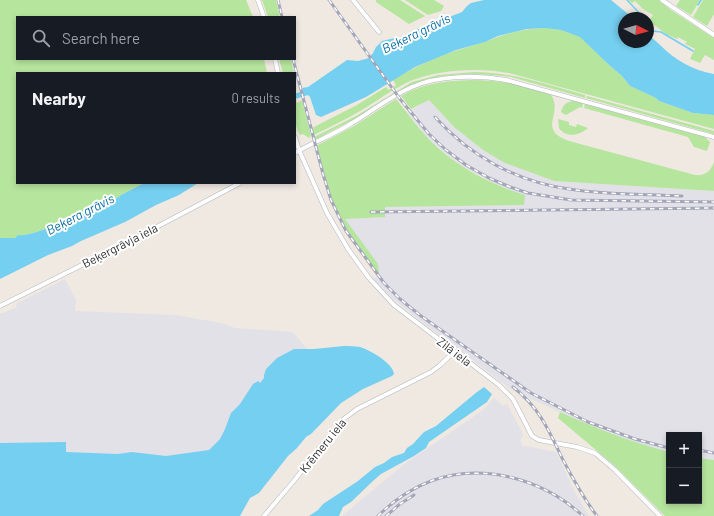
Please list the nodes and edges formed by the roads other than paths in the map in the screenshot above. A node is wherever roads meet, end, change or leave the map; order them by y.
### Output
1 (258, 0) edge
2 (353, 0) edge
3 (662, 0) edge
4 (264, 16) edge
5 (379, 32) dead end
6 (714, 35) edge
7 (275, 60) edge
8 (278, 72) edge
9 (714, 137) edge
10 (297, 152) edge
11 (238, 184) edge
12 (0, 306) edge
13 (454, 352) junction
14 (264, 516) edge
15 (660, 516) edge

1 - 4 street
2 - 5 street
3 - 6 street
7 - 8 street
9 - 10 street
10 - 13 street, Zilā iela
11 - 12 street, Beķergrāvja iela
13 - 14 street, Krēmeru iela
13 - 15 street, Zilā iela

